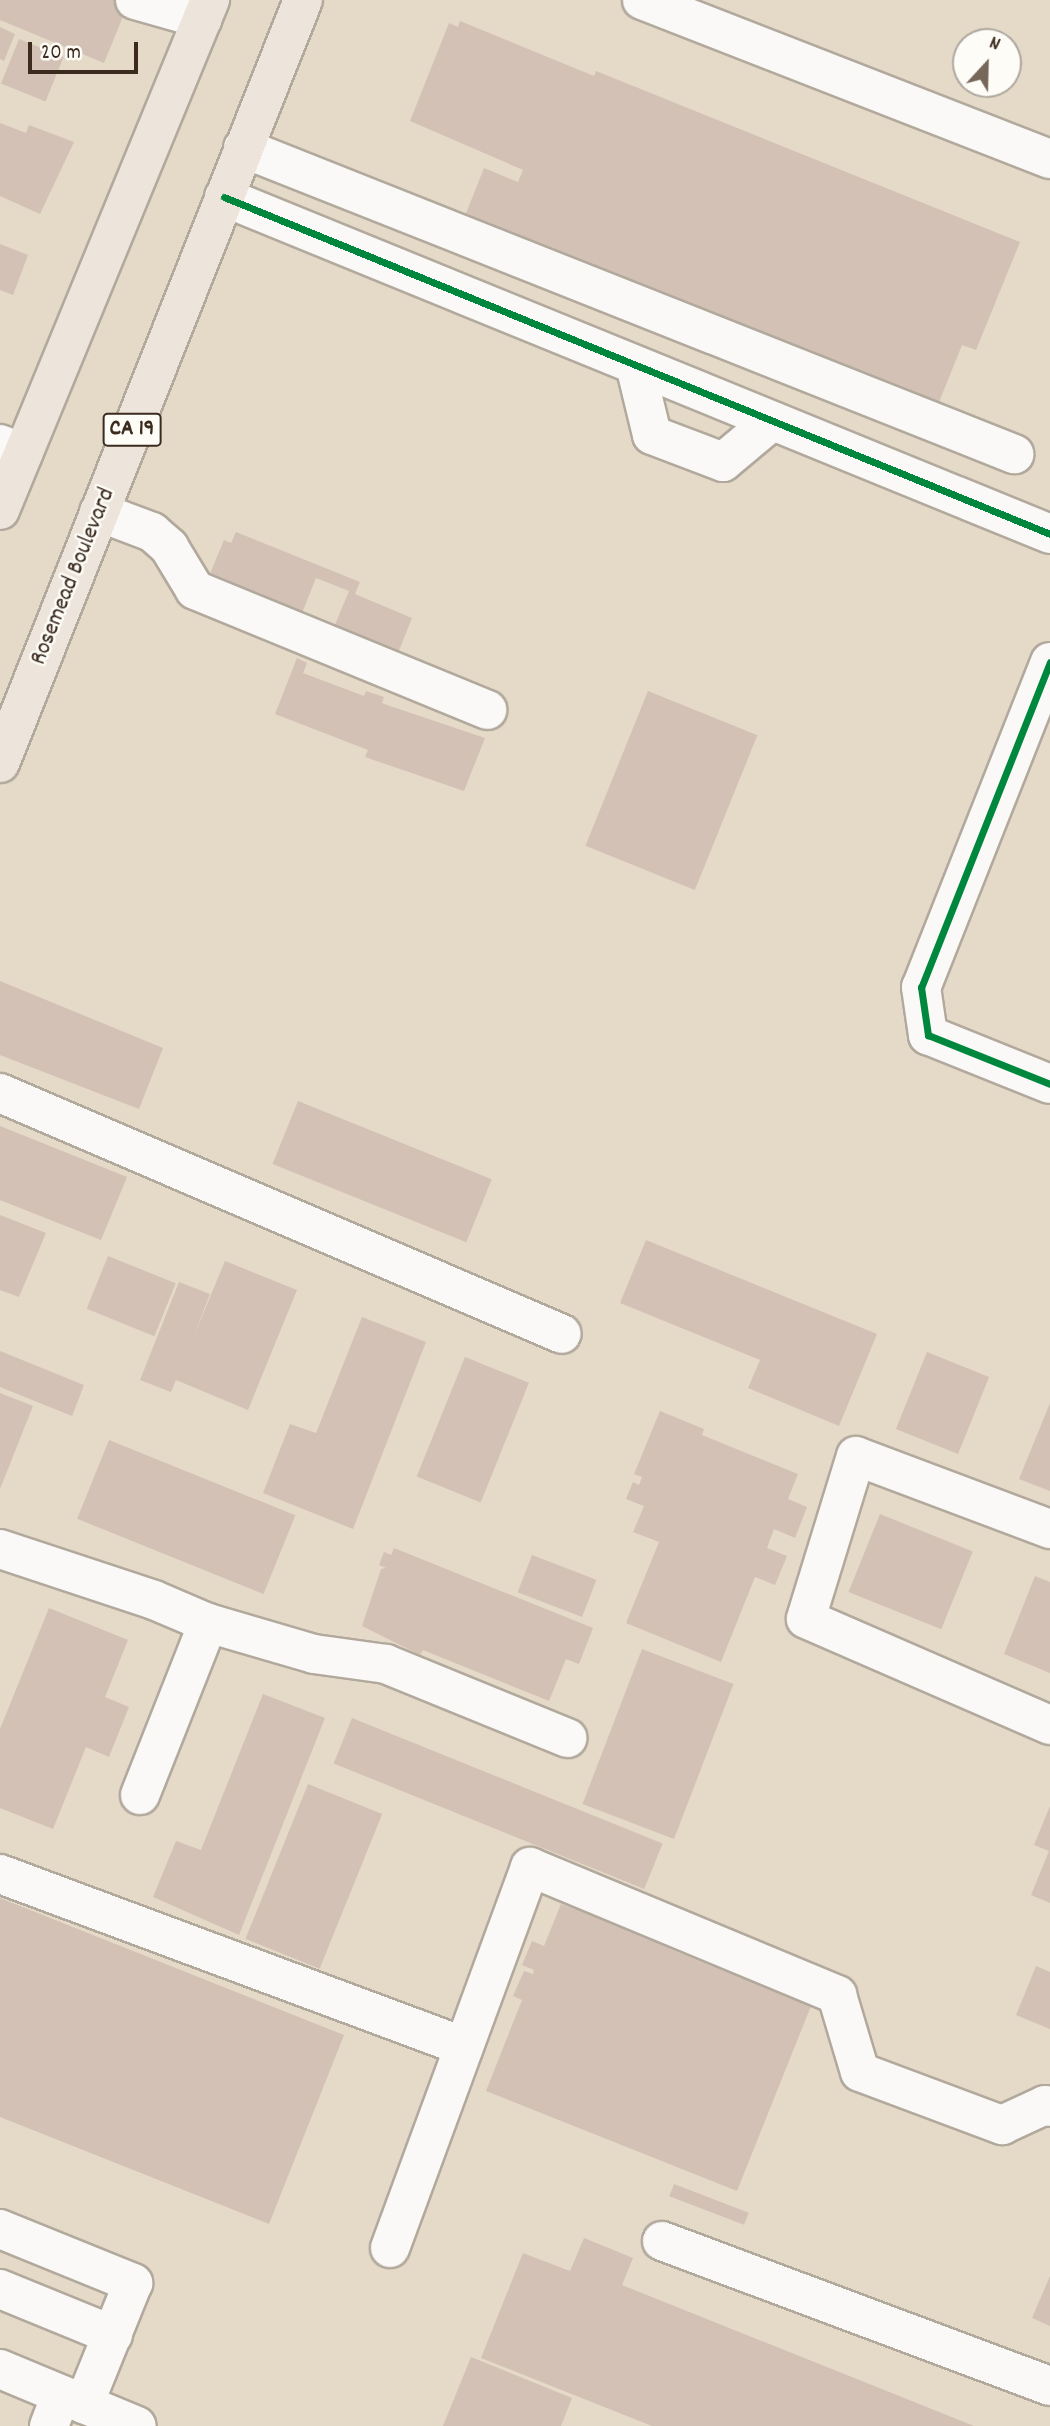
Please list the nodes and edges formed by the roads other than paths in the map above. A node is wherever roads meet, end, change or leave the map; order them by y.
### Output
1 (135, 0) edge
2 (303, 0) edge
3 (642, 0) edge
4 (206, 10) edge
5 (243, 148) junction
6 (1050, 159) edge
7 (224, 197) junction
8 (635, 365) junction
9 (772, 421) junction
10 (12, 449) edge
11 (1014, 454) dead end
12 (0, 510) edge
13 (99, 512) junction
14 (1050, 534) edge
15 (1050, 662) edge
16 (487, 710) dead end
17 (0, 763) edge
18 (1050, 1084) edge
19 (0, 1093) edge
20 (562, 1334) dead end
21 (1050, 1529) edge
22 (0, 1549) edge
23 (208, 1623) junction
24 (1050, 1725) edge
25 (567, 1738) dead end
26 (140, 1795) dead end
27 (0, 1874) edge
28 (464, 2047) junction
29 (1050, 2108) edge
30 (0, 2229) edge
31 (662, 2241) dead end
32 (390, 2248) dead end
33 (0, 2289) edge
34 (113, 2334) junction
35 (0, 2369) edge
36 (1050, 2386) edge
37 (65, 2408) edge
38 (137, 2426) edge

1 - 4 street
2 - 5 main road, Rosemead Boulevard / CA 19
3 - 6 street
4 - 10 main road
5 - 7 main road, Rosemead Boulevard / CA 19
5 - 11 street
7 - 8 street
7 - 13 main road, Rosemead Boulevard / CA 19
8 - 9 street
8 - 9 street
9 - 14 street
10 - 12 main road
13 - 16 street
13 - 17 main road, Rosemead Boulevard / CA 19
15 - 18 street
19 - 20 street
21 - 24 street
22 - 23 street
23 - 25 street
23 - 26 street
27 - 28 street
28 - 29 street
28 - 32 street
30 - 34 street
31 - 36 street
33 - 34 street
34 - 37 street
35 - 37 street
37 - 38 street

